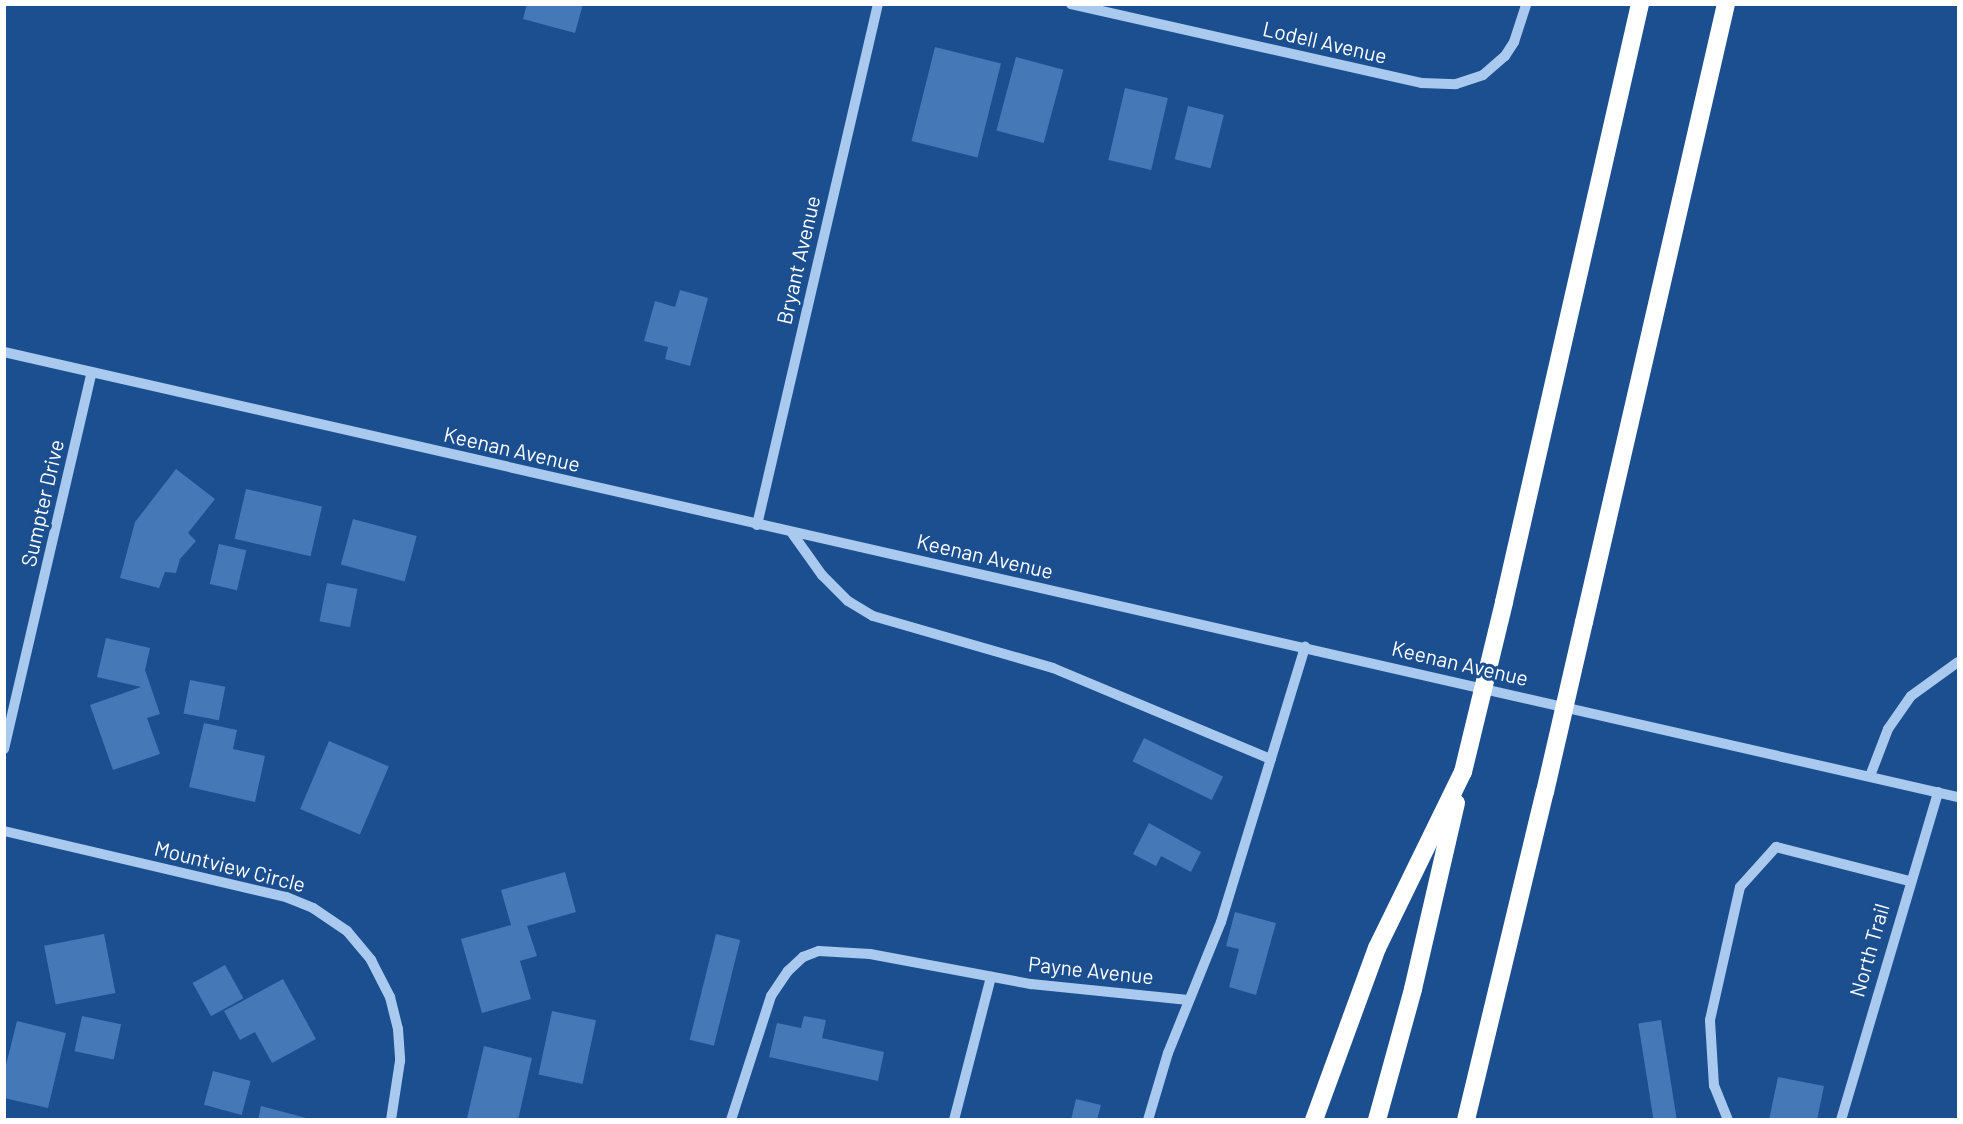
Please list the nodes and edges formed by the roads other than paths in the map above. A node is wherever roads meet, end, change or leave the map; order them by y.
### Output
1 (878, 4) edge
2 (1071, 4) edge
3 (1526, 4) edge
4 (1640, 4) edge
5 (1726, 4) edge
6 (4, 351) edge
7 (92, 372) junction
8 (756, 525) junction
9 (792, 533) junction
10 (1305, 648) junction
11 (1959, 662) edge
12 (4, 749) edge
13 (1271, 759) junction
14 (1463, 772) junction
15 (1870, 776) junction
16 (1938, 792) junction
17 (1959, 796) edge
18 (4, 831) edge
19 (1909, 880) junction
20 (991, 977) junction
21 (1188, 1000) junction
22 (391, 1119) edge
23 (731, 1119) edge
24 (954, 1119) edge
25 (1148, 1119) edge
26 (1314, 1119) edge
27 (1377, 1119) edge
28 (1466, 1119) edge
29 (1728, 1119) edge
30 (1841, 1119) edge

1 - 8 street, Bryant Avenue
2 - 3 street, Lodell Avenue
4 - 14 highway, bridge
5 - 28 highway, bridge
6 - 7 street, Keenan Avenue
7 - 8 street, Keenan Avenue
7 - 12 street, Sumpter Drive
8 - 9 street, Keenan Avenue
9 - 10 street, Keenan Avenue
9 - 13 street
10 - 13 street
10 - 15 street, Keenan Avenue
11 - 15 street
13 - 21 street
14 - 26 highway
14 - 27 highway
15 - 16 street, Keenan Avenue
16 - 17 street, Keenan Avenue
16 - 19 street, North Trail
18 - 22 street, Mountview Circle
19 - 29 street
19 - 30 street, North Trail
20 - 21 street, Payne Avenue
20 - 23 street, Payne Avenue
20 - 24 street
21 - 25 street

